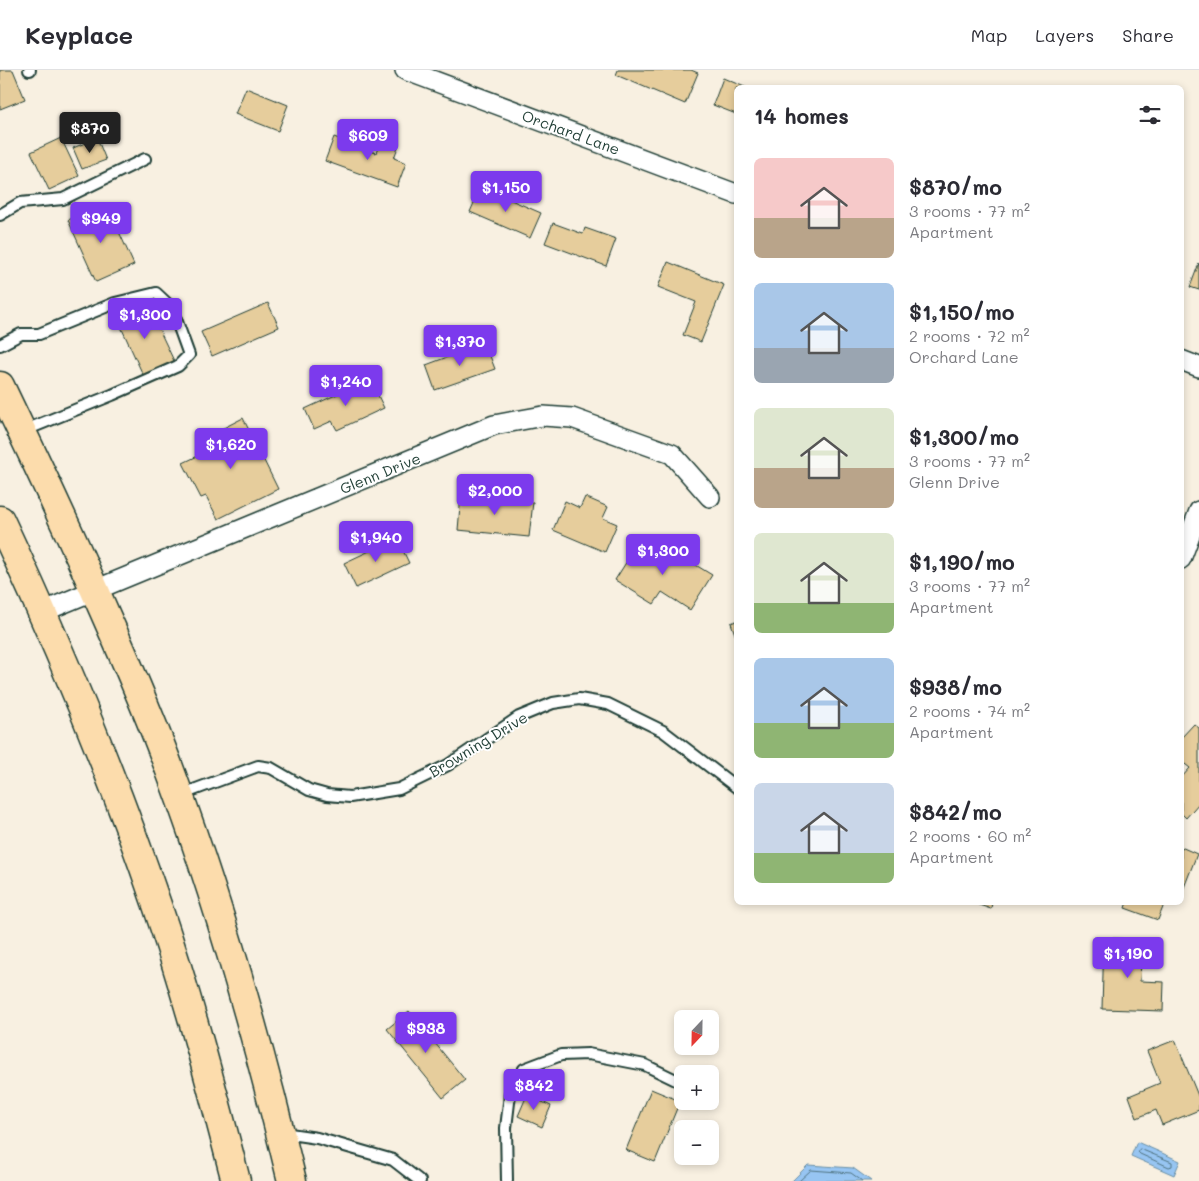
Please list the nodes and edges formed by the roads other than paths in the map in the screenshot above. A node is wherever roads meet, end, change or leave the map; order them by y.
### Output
1 (405, 70) edge
2 (145, 159) dead end
3 (734, 193) edge
4 (0, 215) edge
5 (0, 345) edge
6 (1184, 361) edge
7 (1199, 367) edge
8 (0, 386) edge
9 (22, 431) junction
10 (710, 497) dead end
11 (1199, 511) edge
12 (0, 520) edge
13 (1184, 551) edge
14 (95, 591) junction
15 (42, 612) junction
16 (734, 785) edge
17 (179, 795) junction
18 (674, 1079) edge
19 (279, 1133) junction
20 (236, 1181) edge
21 (292, 1181) edge
22 (420, 1181) edge
23 (507, 1181) edge

1 - 3 street, Orchard Lane
2 - 4 lane
5 - 9 lane
6 - 7 street
8 - 9 main road
9 - 14 main road
10 - 14 street, Glenn Drive
11 - 13 street
12 - 15 main road
14 - 15 street, Glenn Drive
14 - 17 main road
15 - 20 main road
16 - 17 lane, Browning Drive
17 - 19 main road
18 - 23 lane
19 - 21 main road
19 - 22 lane

